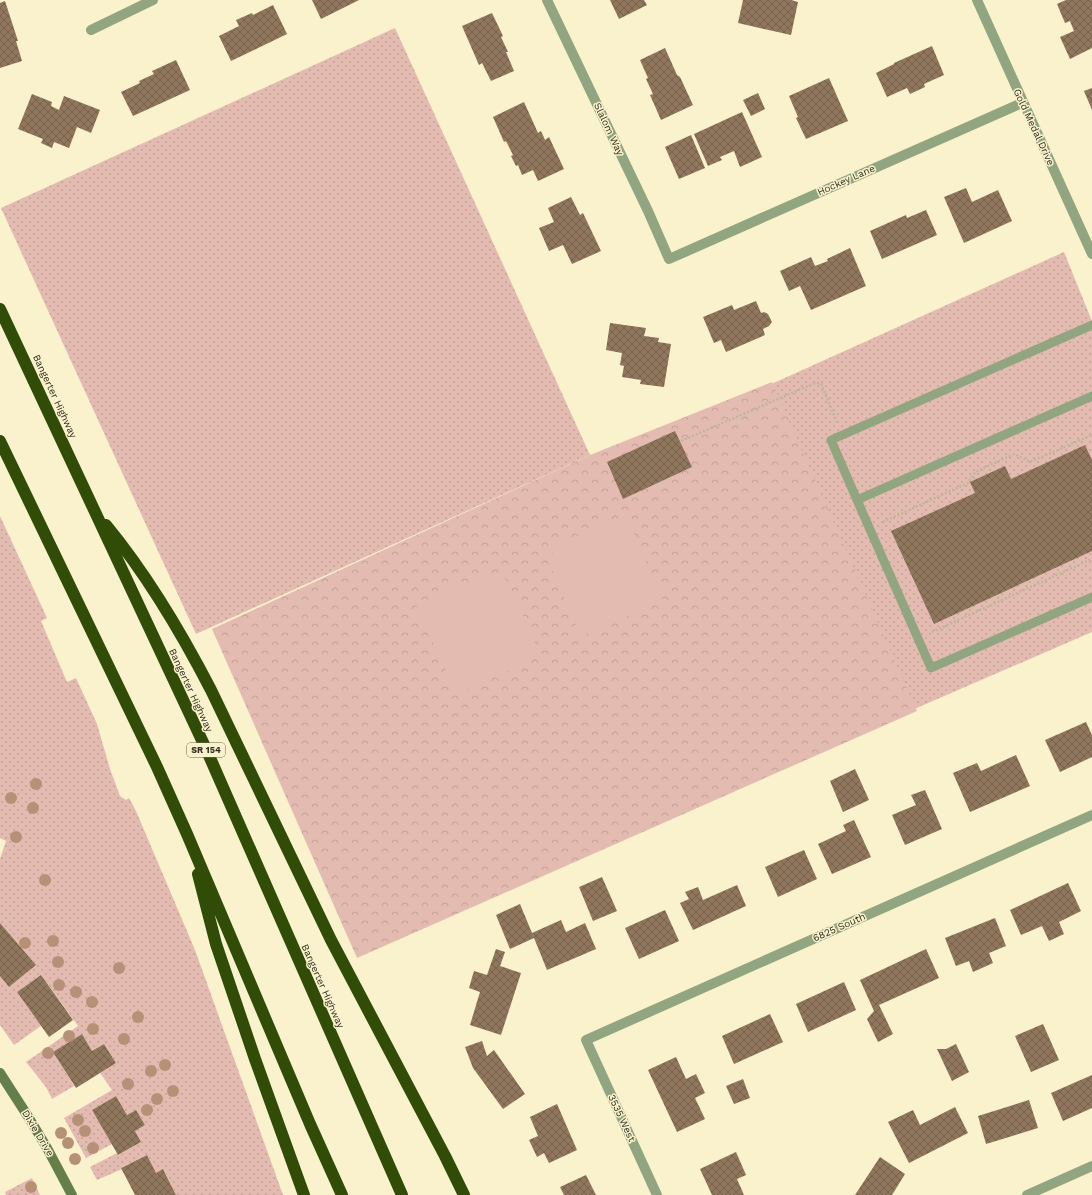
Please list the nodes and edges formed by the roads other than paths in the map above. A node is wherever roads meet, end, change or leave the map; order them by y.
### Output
1 (153, 0) edge
2 (547, 0) edge
3 (977, 0) edge
4 (91, 30) dead end
5 (1022, 102) junction
6 (1092, 254) edge
7 (669, 259) joint
8 (0, 309) edge
9 (1092, 324) edge
10 (1092, 396) edge
11 (0, 441) edge
12 (857, 500) junction
13 (95, 510) junction
14 (1092, 596) edge
15 (1092, 815) edge
16 (188, 834) junction
17 (586, 1040) joint
18 (0, 1074) edge
19 (1092, 1166) edge
20 (72, 1195) edge
21 (304, 1195) edge
22 (342, 1195) edge
23 (402, 1195) edge
24 (464, 1195) edge
25 (657, 1195) edge
26 (1027, 1195) edge

1 - 4 street
2 - 7 street, Slalom Way
3 - 5 street, Gold Medal Drive
5 - 6 street, Gold Medal Drive
5 - 7 street, Hockey Lane
8 - 13 highway, Bangerter Highway / SR 154
9 - 12 lane
10 - 12 lane
11 - 16 highway
12 - 14 lane
13 - 23 highway, Bangerter Highway / SR 154
13 - 24 highway
15 - 17 street, 6825 South
16 - 21 highway
16 - 22 highway
17 - 25 street, 3535 West
18 - 20 street, Dixie Drive
19 - 26 street

